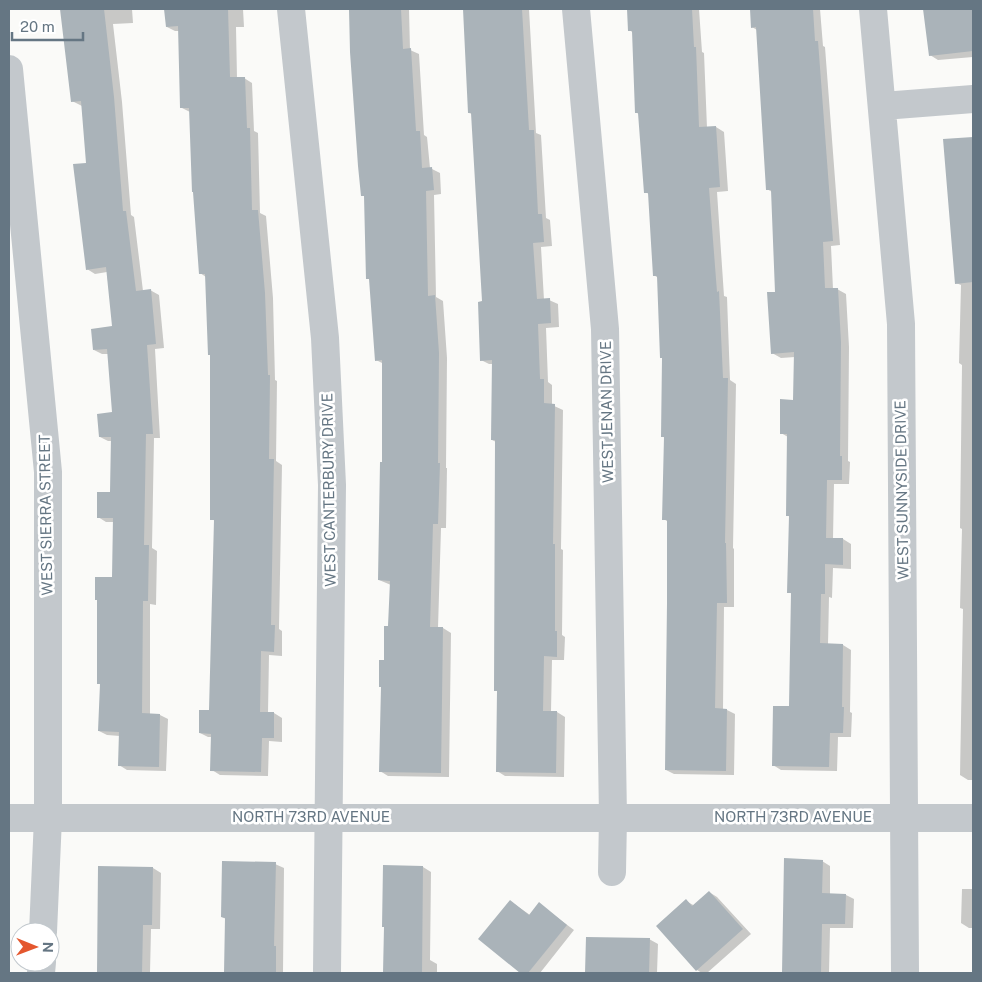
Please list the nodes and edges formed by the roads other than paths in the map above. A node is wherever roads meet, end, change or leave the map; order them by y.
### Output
1 (291, 9) edge
2 (576, 9) edge
3 (873, 9) edge
4 (9, 69) edge
5 (973, 98) edge
6 (882, 106) junction
7 (613, 817) junction
8 (9, 818) edge
9 (48, 818) junction
10 (327, 818) junction
11 (905, 818) junction
12 (973, 818) edge
13 (612, 872) dead end
14 (43, 922) edge
15 (327, 973) edge
16 (905, 973) edge

1 - 10 street, WEST CANTERBURY DRIVE
2 - 7 street, WEST JENAN DRIVE
3 - 6 street, WEST SUNNYSIDE DRIVE
4 - 9 street, WEST SIERRA STREET
5 - 6 street
6 - 11 street, WEST SUNNYSIDE DRIVE
7 - 10 street, NORTH 73RD AVENUE
7 - 11 street, NORTH 73RD AVENUE
7 - 13 street
8 - 9 street, NORTH 73RD AVENUE
9 - 10 street, NORTH 73RD AVENUE
9 - 14 street, WEST SIERRA STREET
10 - 15 street, WEST CANTERBURY DRIVE
11 - 12 street, NORTH 73RD AVENUE
11 - 16 street, WEST SUNNYSIDE DRIVE

